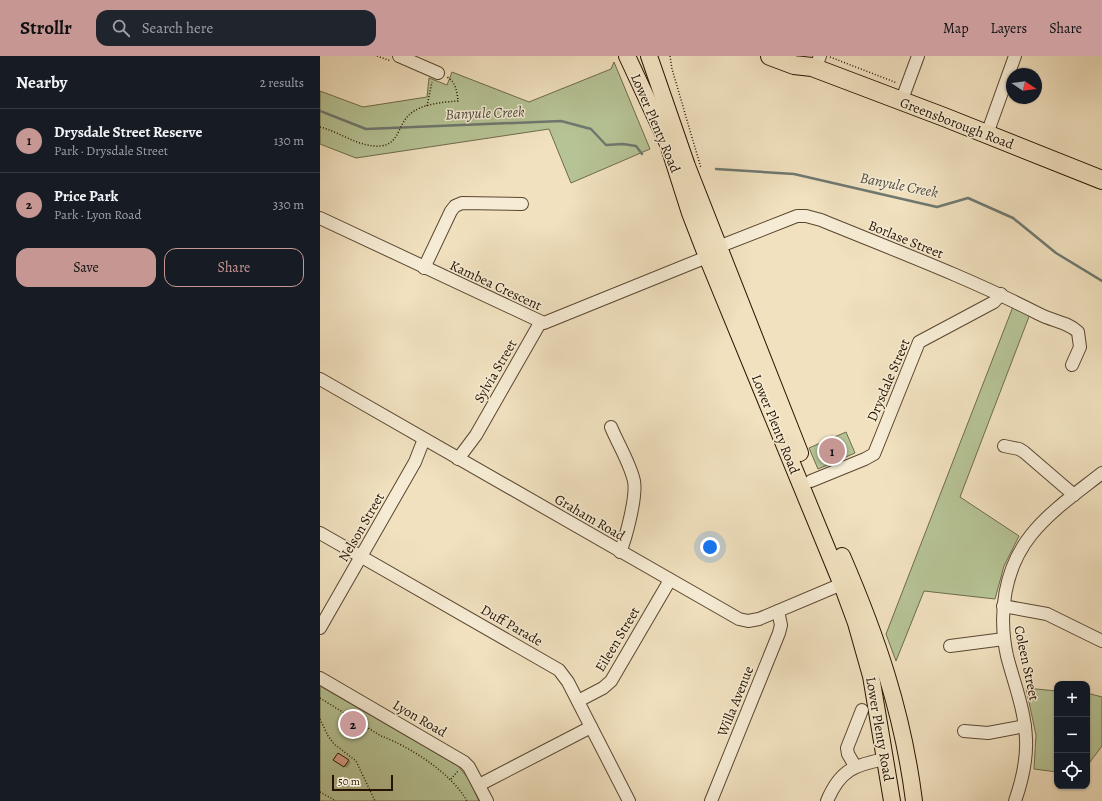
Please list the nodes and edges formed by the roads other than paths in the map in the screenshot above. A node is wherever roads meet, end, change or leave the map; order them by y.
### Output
1 (627, 56) edge
2 (649, 56) edge
3 (770, 56) edge
4 (918, 56) edge
5 (1015, 56) edge
6 (398, 60) edge
7 (811, 62) edge
8 (435, 76) road end
9 (901, 102) junction
10 (986, 134) junction
11 (1102, 180) edge
12 (522, 204) dead end
13 (320, 218) edge
14 (713, 252) junction
15 (424, 268) junction
16 (1001, 294) junction
17 (540, 322) junction
18 (1072, 365) dead end
19 (320, 379) edge
20 (611, 426) dead end
21 (427, 441) junction
22 (1004, 446) dead end
23 (461, 460) junction
24 (1102, 473) edge
25 (811, 481) junction
26 (1074, 495) junction
27 (320, 532) edge
28 (620, 552) junction
29 (361, 556) junction
30 (670, 580) junction
31 (848, 582) junction
32 (1003, 606) junction
33 (778, 611) junction
34 (320, 628) edge
35 (1004, 639) junction
36 (1102, 641) edge
37 (950, 646) dead end
38 (320, 678) edge
39 (578, 701) junction
40 (862, 710) dead end
41 (1025, 726) junction
42 (591, 727) junction
43 (964, 731) dead end
44 (907, 756) junction
45 (885, 759) junction
46 (855, 766) junction
47 (479, 785) junction
48 (487, 801) edge
49 (629, 801) edge
50 (711, 801) edge
51 (827, 801) edge
52 (892, 801) edge
53 (914, 801) edge
54 (1015, 801) edge

1 - 14 main road, Lower Plenty Road
2 - 14 main road, Lower Plenty Road
3 - 7 highway, Greensborough Road
4 - 9 street
5 - 10 street
6 - 8 street
7 - 9 highway, Greensborough Road
9 - 10 highway, Greensborough Road
10 - 11 highway, Greensborough Road
12 - 15 street
13 - 15 street, Kambea Crescent
14 - 16 street, Borlase Street
14 - 17 street, Kambea Crescent
14 - 25 main road, Lower Plenty Road
14 - 31 main road, Lower Plenty Road
15 - 17 street, Kambea Crescent
16 - 18 street, Borlase Street
16 - 25 street, Drysdale Street
17 - 23 street, Sylvia Street
19 - 21 street, Graham Road
20 - 28 street
21 - 23 street, Graham Road
21 - 29 street, Nelson Street
22 - 26 street
23 - 28 street, Graham Road
24 - 26 street, Coleen Street
25 - 31 main road, Lower Plenty Road
26 - 32 street, Coleen Street
27 - 29 street, Duff Parade
28 - 30 street, Graham Road
29 - 34 street, Nelson Street
29 - 39 street, Duff Parade
30 - 33 street, Graham Road
30 - 39 street, Eileen Street
31 - 33 street, Graham Road
31 - 44 main road, Lower Plenty Road
31 - 45 main road, Lower Plenty Road
32 - 35 street, Coleen Street
32 - 36 street
33 - 50 street, Willa Avenue
35 - 37 street
35 - 41 street, Coleen Street
38 - 47 street, Lyon Road
39 - 42 street, Duff Parade
40 - 46 street
41 - 43 street
41 - 54 street, Coleen Street
42 - 47 street
42 - 49 street, Duff Parade
44 - 45 main road
44 - 53 main road, Lower Plenty Road
45 - 46 street
45 - 52 main road, Lower Plenty Road
46 - 51 street
47 - 48 street, Lyon Road

